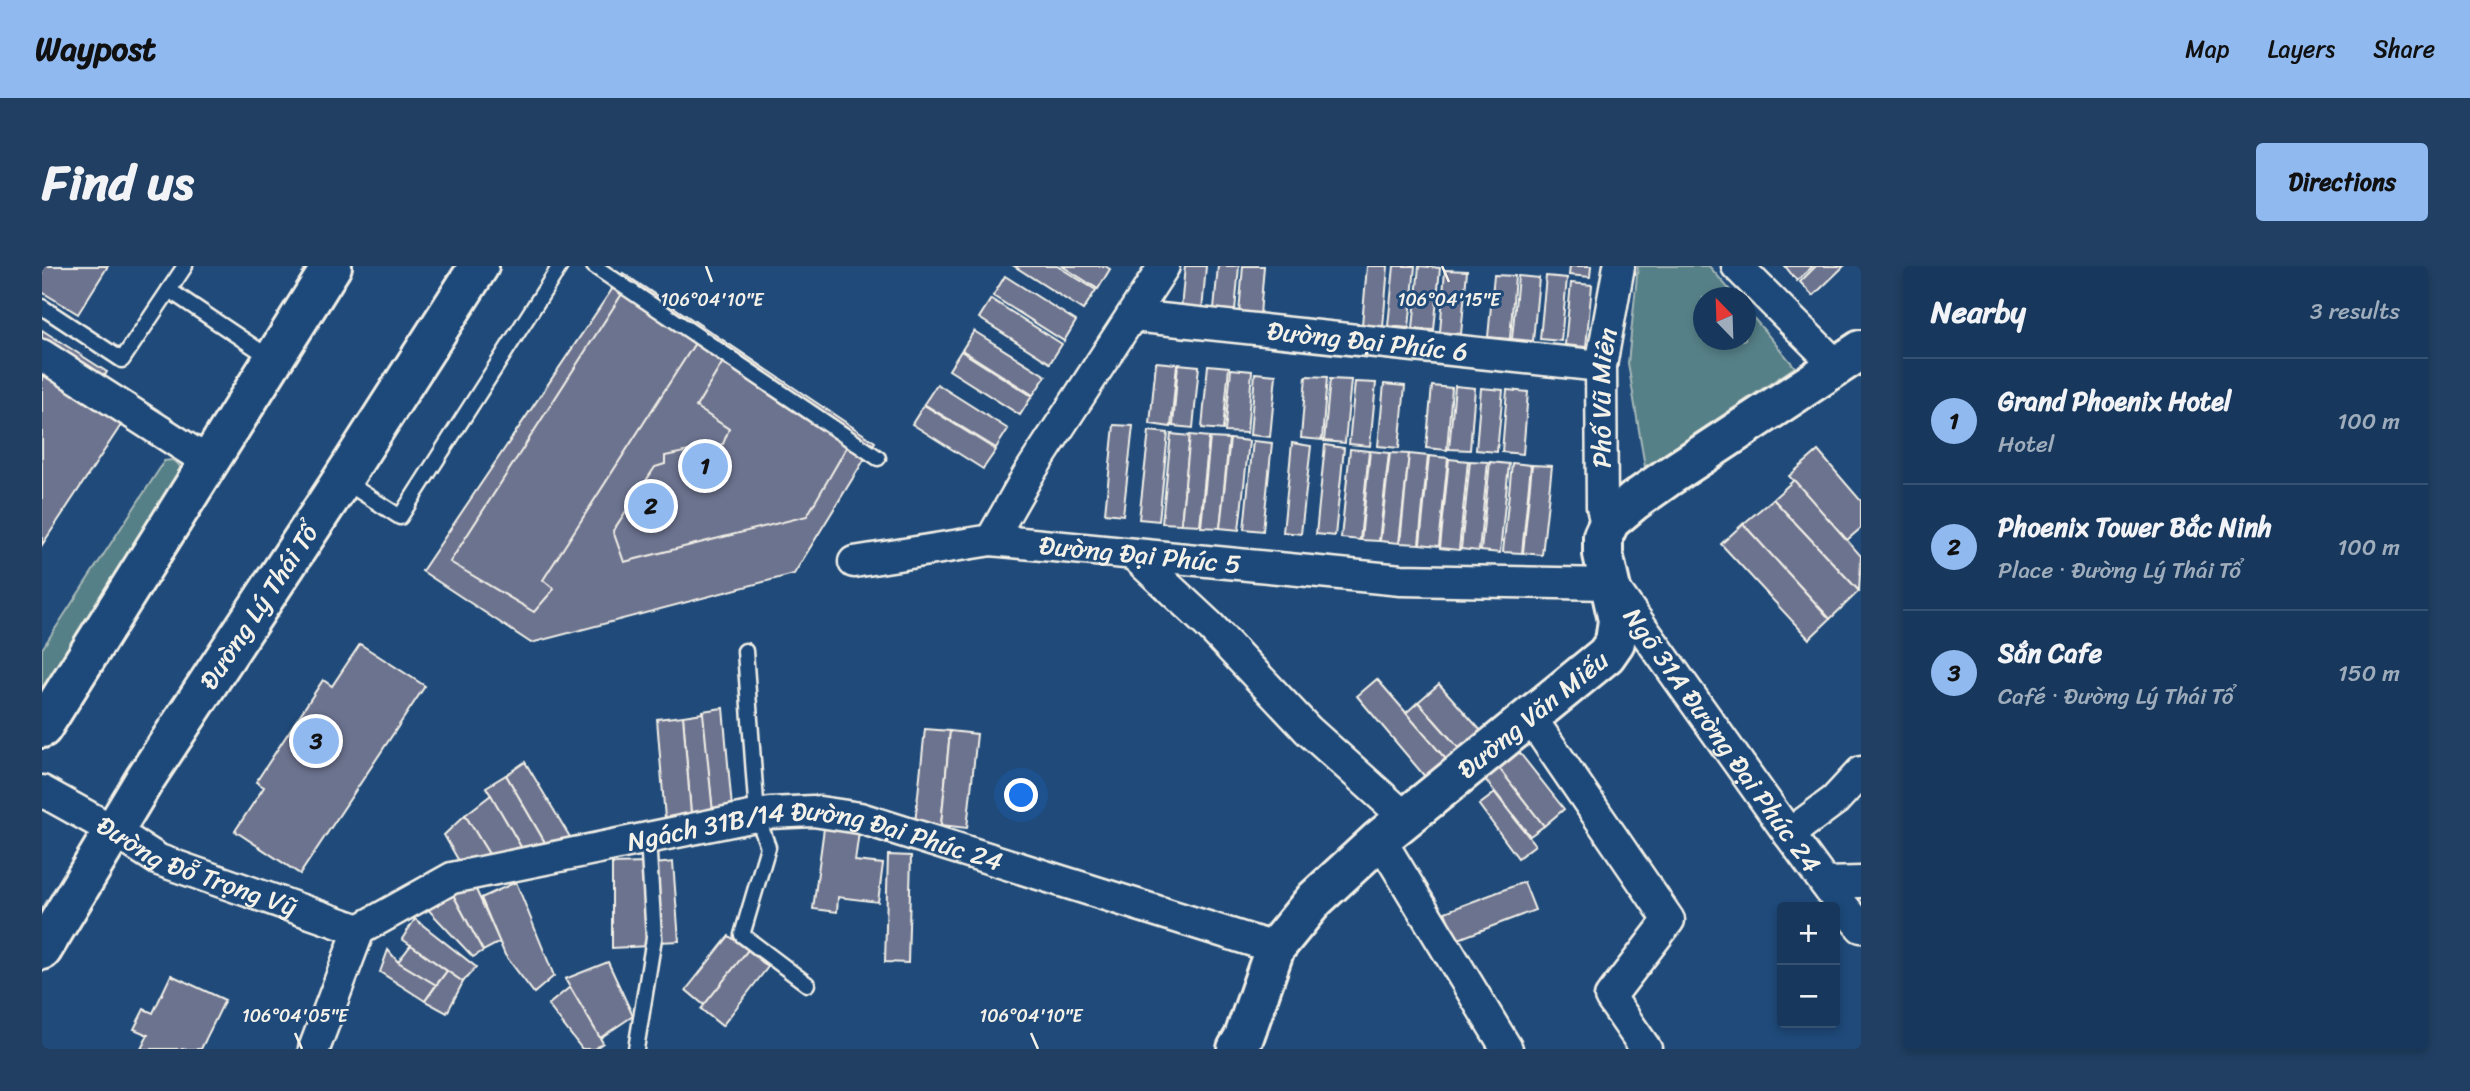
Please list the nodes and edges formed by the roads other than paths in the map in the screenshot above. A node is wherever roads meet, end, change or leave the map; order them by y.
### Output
1 (185, 266) edge
2 (332, 266) edge
3 (478, 266) edge
4 (560, 266) edge
5 (594, 266) edge
6 (1164, 266) edge
7 (1619, 266) edge
8 (1737, 266) edge
9 (169, 290) junction
10 (42, 307) edge
11 (1133, 316) junction
12 (42, 355) edge
13 (1849, 358) edge
14 (274, 360) junction
15 (1601, 366) junction
16 (878, 458) dead end
17 (209, 463) junction
18 (342, 480) junction
19 (1607, 528) junction
20 (991, 540) junction
21 (1134, 555) junction
22 (854, 562) dead end
23 (1611, 584) junction
24 (745, 651) dead end
25 (1531, 718) junction
26 (42, 728) edge
27 (1861, 772) edge
28 (42, 791) edge
29 (757, 816) junction
30 (1393, 829) junction
31 (114, 831) junction
32 (1789, 834) junction
33 (648, 838) junction
34 (1861, 882) edge
35 (1825, 883) junction
36 (1861, 927) edge
37 (359, 930) junction
38 (1275, 948) junction
39 (42, 950) edge
40 (807, 984) dead end
41 (314, 1049) edge
42 (636, 1049) edge
43 (1237, 1049) edge
44 (1507, 1049) edge
45 (1646, 1049) edge

1 - 9 lane
2 - 14 main road
3 - 18 main road, Đường Lý Thái Tổ
4 - 18 lane
5 - 16 lane
6 - 11 street, Đường Đại Phúc 5
7 - 15 street, Phố Vũ Miên
8 - 13 street
9 - 10 lane
9 - 14 lane
11 - 15 street, Đường Đại Phúc 6
11 - 20 street, Đường Đại Phúc 5
12 - 17 street
13 - 19 main road
14 - 17 main road
15 - 19 street, Phố Vũ Miên
17 - 26 main road
18 - 31 main road, Đường Lý Thái Tổ
19 - 23 main road, Đường Văn Miếu
20 - 21 street, Đường Đại Phúc 5
20 - 22 street
21 - 23 street, Đường Đại Phúc 5
21 - 30 street
23 - 25 main road, Đường Văn Miếu
23 - 32 street, Ngõ 31A Đường Đại Phúc 24
24 - 29 lane
25 - 30 main road, Đường Văn Miếu
25 - 45 street
27 - 32 street
28 - 31 street, Đường Đỗ Trọng Vỹ
29 - 33 street, Ngách 31B/14 Đường Đại Phúc 24
29 - 38 street, Ngách 31B/14 Đường Đại Phúc 24
29 - 40 lane
30 - 38 main road, Đường Văn Miếu
30 - 44 street
31 - 37 street, Đường Đỗ Trọng Vỹ
31 - 39 main road, Đường Lý Thái Tổ
32 - 35 street, Ngõ 31A Đường Đại Phúc 24
33 - 37 street, Ngách 31B/14 Đường Đại Phúc 24
33 - 42 lane
34 - 35 street
35 - 36 street, Ngõ 31A Đường Đại Phúc 24
37 - 41 street
38 - 43 main road, Đường Văn Miếu

